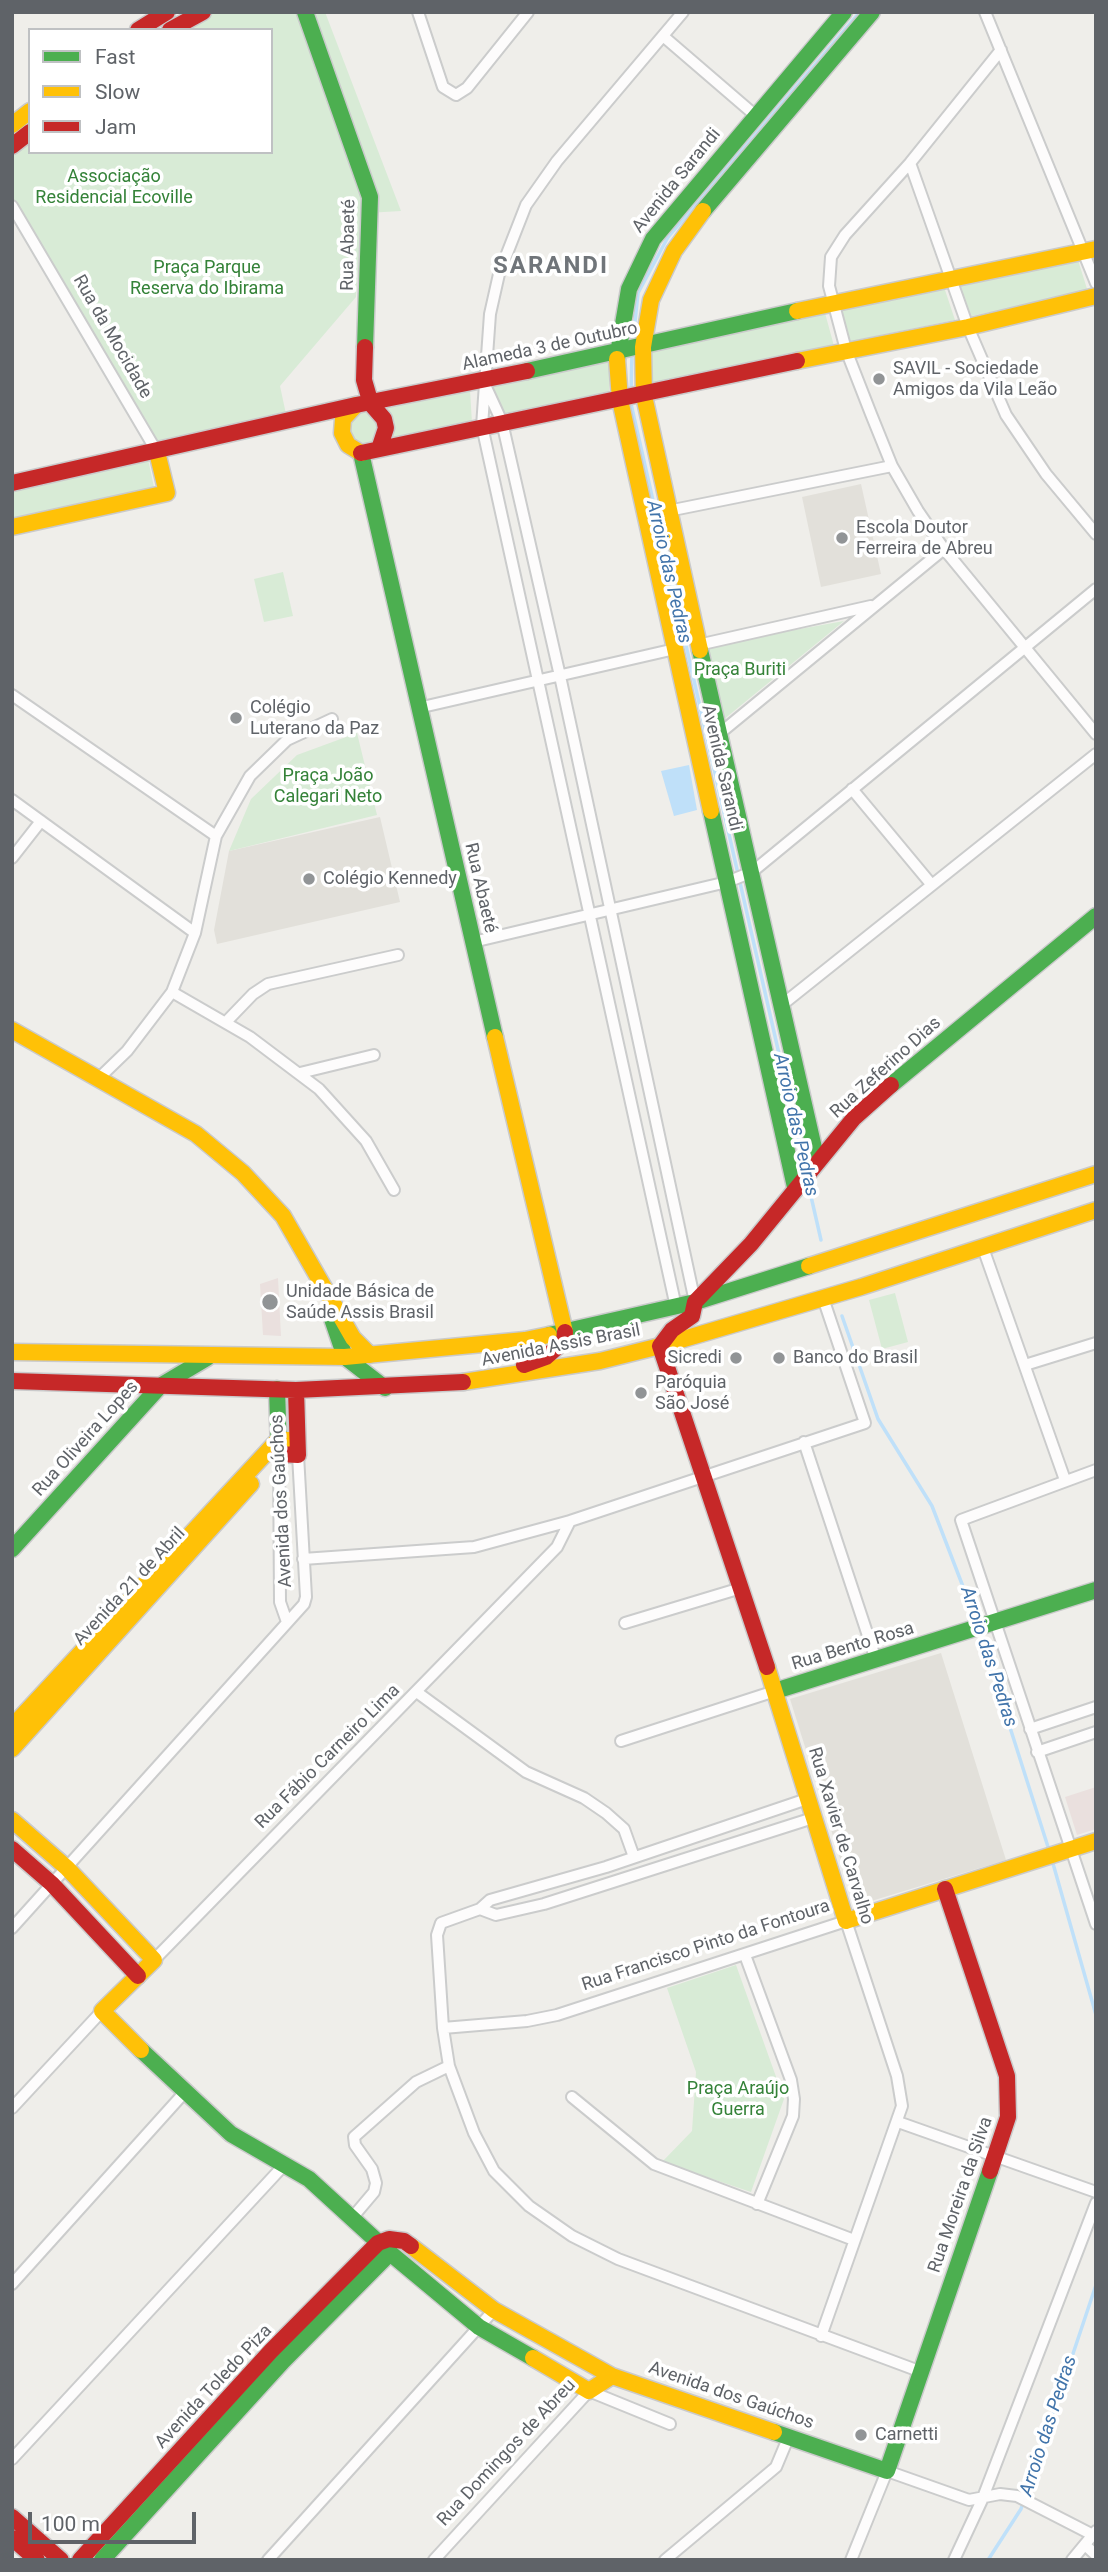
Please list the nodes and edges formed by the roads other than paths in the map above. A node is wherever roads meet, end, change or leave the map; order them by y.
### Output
1 (167, 12) edge
2 (305, 12) edge
3 (418, 12) edge
4 (528, 12) edge
5 (683, 12) edge
6 (844, 12) edge
7 (872, 12) edge
8 (985, 12) edge
9 (194, 14) edge
10 (141, 28) edge
11 (173, 28) edge
12 (663, 36) junction
13 (1001, 50) junction
14 (28, 113) edge
15 (756, 116) junction
16 (12, 125) edge
17 (28, 134) edge
18 (12, 146) edge
19 (910, 163) junction
20 (12, 205) edge
21 (1089, 251) edge
22 (950, 279) junction
23 (1096, 284) edge
24 (1096, 296) edge
25 (832, 303) junction
26 (968, 327) junction
27 (630, 350) junction
28 (846, 350) junction
29 (483, 381) junction
30 (631, 398) junction
31 (363, 404) junction
32 (327, 413) junction
33 (502, 422) junction
34 (342, 426) junction
35 (482, 426) junction
36 (380, 446) junction
37 (157, 452) junction
38 (361, 453) junction
39 (892, 466) junction
40 (12, 483) edge
41 (668, 511) junction
42 (12, 527) edge
43 (1096, 534) edge
44 (944, 550) junction
45 (1096, 589) edge
46 (874, 606) junction
47 (698, 645) junction
48 (1023, 646) junction
49 (675, 649) junction
50 (560, 676) junction
51 (538, 682) junction
52 (12, 695) edge
53 (418, 708) junction
54 (332, 719) dead end
55 (719, 734) junction
56 (1096, 734) edge
57 (1096, 754) edge
58 (852, 789) junction
59 (12, 800) edge
60 (41, 821) junction
61 (216, 836) junction
62 (12, 858) edge
63 (749, 873) junction
64 (731, 880) junction
65 (931, 884) junction
66 (612, 909) junction
67 (591, 914) junction
68 (1096, 916) edge
69 (195, 933) junction
70 (473, 942) junction
71 (398, 955) dead end
72 (173, 992) junction
73 (783, 1004) junction
74 (226, 1022) junction
75 (12, 1030) edge
76 (373, 1055) dead end
77 (300, 1073) junction
78 (97, 1080) junction
79 (658, 1124) junction
80 (639, 1129) junction
81 (814, 1164) junction
82 (1096, 1164) edge
83 (1096, 1174) edge
84 (798, 1184) junction
85 (394, 1190) dead end
86 (1043, 1191) junction
87 (1096, 1210) edge
88 (983, 1248) junction
89 (312, 1262) junction
90 (823, 1298) junction
91 (695, 1302) junction
92 (676, 1307) junction
93 (565, 1332) junction
94 (1096, 1343) edge
95 (660, 1346) junction
96 (12, 1352) edge
97 (369, 1355) junction
98 (211, 1356) junction
99 (345, 1357) junction
100 (1025, 1365) junction
101 (490, 1380) junction
102 (12, 1381) edge
103 (160, 1386) junction
104 (386, 1388) junction
105 (277, 1390) junction
106 (296, 1390) junction
107 (804, 1442) junction
108 (279, 1447) junction
109 (297, 1447) junction
110 (1096, 1470) edge
111 (703, 1475) junction
112 (1065, 1480) junction
113 (570, 1521) junction
114 (12, 1549) edge
115 (303, 1559) junction
116 (741, 1588) junction
117 (1096, 1590) edge
118 (287, 1622) junction
119 (625, 1623) dead end
120 (993, 1624) junction
121 (876, 1660) junction
122 (78, 1664) junction
123 (775, 1691) junction
124 (418, 1693) junction
125 (1096, 1707) edge
126 (12, 1727) edge
127 (1030, 1729) junction
128 (1096, 1732) edge
129 (621, 1741) dead end
130 (12, 1749) edge
131 (1037, 1752) junction
132 (807, 1799) junction
133 (813, 1818) junction
134 (12, 1820) edge
135 (1096, 1841) edge
136 (12, 1849) edge
137 (1067, 1850) junction
138 (634, 1857) junction
139 (606, 1867) junction
140 (66, 1868) junction
141 (51, 1884) junction
142 (611, 1884) junction
143 (538, 1888) junction
144 (945, 1889) junction
145 (544, 1904) junction
146 (480, 1909) junction
147 (846, 1921) junction
148 (1096, 1924) edge
149 (12, 1928) edge
150 (745, 1955) junction
151 (154, 1961) junction
152 (138, 1976) junction
153 (102, 2011) junction
154 (443, 2028) junction
155 (449, 2066) junction
156 (184, 2093) junction
157 (572, 2097) dead end
158 (12, 2108) edge
159 (898, 2122) junction
160 (996, 2158) junction
161 (285, 2164) junction
162 (1096, 2192) edge
163 (1096, 2203) edge
164 (757, 2204) junction
165 (352, 2218) junction
166 (854, 2240) junction
167 (384, 2248) junction
168 (12, 2284) edge
169 (494, 2310) junction
170 (479, 2327) junction
171 (821, 2336) junction
172 (919, 2371) junction
173 (612, 2376) junction
174 (589, 2391) junction
175 (670, 2424) dead end
176 (789, 2436) junction
177 (12, 2459) edge
178 (178, 2465) junction
179 (887, 2471) junction
180 (982, 2500) junction
181 (12, 2516) edge
182 (1095, 2533) edge
183 (17, 2536) edge
184 (1085, 2545) junction
185 (1096, 2555) edge
186 (47, 2557) edge
187 (80, 2560) edge
188 (102, 2560) edge
189 (268, 2560) edge
190 (434, 2560) edge
191 (665, 2560) edge
192 (851, 2560) edge
193 (954, 2560) edge
194 (1072, 2560) edge

1 - 10 street
2 - 31 street, Rua Abaeté
3 - 4 street
5 - 12 street
6 - 15 street, Avenida Sarandi
7 - 27 street, Avenida Sarandi
8 - 13 street
9 - 11 street
12 - 15 street
12 - 29 street
13 - 19 street
13 - 21 street
14 - 16 street
15 - 27 street, Avenida Sarandi
17 - 18 street
19 - 22 street
19 - 25 street
20 - 37 street, Rua da Mocidade
21 - 22 street, Alameda 3 de Outubro
21 - 23 street
22 - 25 street, Alameda 3 de Outubro
22 - 26 street
24 - 26 street
25 - 27 street, Alameda 3 de Outubro
25 - 28 street
26 - 28 street
26 - 43 street
27 - 29 street, Alameda 3 de Outubro
27 - 30 street, Avenida Sarandi
27 - 30 street, Avenida Sarandi
28 - 30 street
28 - 39 street
29 - 31 street, Alameda 3 de Outubro
29 - 33 street
29 - 35 street
30 - 33 street
30 - 41 street, Avenida Sarandi
30 - 49 street, Avenida Sarandi
31 - 32 street, Alameda 3 de Outubro
31 - 34 street
31 - 36 street
32 - 34 street
32 - 37 street, Alameda 3 de Outubro
33 - 35 street
33 - 50 street
34 - 38 street
35 - 36 street
35 - 51 street
36 - 38 street
37 - 40 street, Alameda 3 de Outubro
37 - 42 street, Rua da Mocidade
38 - 53 street, Rua Abaeté
39 - 41 street
39 - 44 street
41 - 47 street, Avenida Sarandi
44 - 46 street
44 - 48 street
45 - 48 street
46 - 47 street
46 - 55 street
47 - 55 street, Avenida Sarandi
48 - 56 street
48 - 58 street
49 - 50 street
49 - 64 street, Avenida Sarandi
50 - 51 street
50 - 66 street
51 - 53 street
51 - 67 street
52 - 61 street
53 - 70 street, Rua Abaeté
54 - 61 street
55 - 63 street, Avenida Sarandi
57 - 65 street
58 - 63 street
58 - 65 street
59 - 60 street
60 - 62 street
60 - 69 street
61 - 69 street
63 - 64 street
63 - 73 street, Avenida Sarandi
64 - 66 street
64 - 84 street, Avenida Sarandi
65 - 73 street
66 - 67 street
66 - 79 street
67 - 70 street
67 - 80 street
68 - 81 street, Rua Zeferino Dias
69 - 72 street
70 - 93 street, Rua Abaeté
71 - 74 street
72 - 74 street
72 - 78 street
73 - 81 street, Avenida Sarandi
74 - 77 street
75 - 78 street
76 - 77 street
77 - 85 street
78 - 89 street
79 - 80 street
79 - 91 street
80 - 92 street
81 - 84 street, Rua Zeferino Dias
82 - 86 street, Avenida Assis Brasil
83 - 86 street, Avenida Assis Brasil
84 - 91 street, Rua Zeferino Dias
86 - 91 street, Avenida Assis Brasil
87 - 88 street, Avenida Assis Brasil
88 - 90 street, Avenida Assis Brasil
88 - 100 street
89 - 97 street
89 - 99 street
90 - 95 street, Avenida Assis Brasil
90 - 107 street
91 - 92 street, Avenida Assis Brasil
91 - 95 street, Rua Zeferino Dias
92 - 93 street, Avenida Assis Brasil
93 - 97 street, Avenida Assis Brasil
93 - 101 street
94 - 100 street
95 - 101 street, Avenida Assis Brasil
95 - 111 street, Rua Xavier de Carvalho
96 - 98 street, Avenida Assis Brasil
97 - 99 street, Avenida Assis Brasil
98 - 99 street, Avenida Assis Brasil
98 - 103 street, Rua Oliveira Lopes
99 - 104 street
100 - 112 street
101 - 104 street, Avenida Assis Brasil
102 - 103 street, Avenida Assis Brasil
103 - 105 street, Avenida Assis Brasil
103 - 114 street, Rua Oliveira Lopes
104 - 106 street, Avenida Assis Brasil
105 - 106 street, Avenida Assis Brasil
105 - 108 street, Avenida dos Gaúchos
106 - 109 street, Avenida dos Gaúchos
107 - 111 street
107 - 121 street
108 - 109 street
108 - 118 street, Avenida dos Gaúchos
108 - 122 street, Avenida 21 de Abril
109 - 115 street, Avenida dos Gaúchos
110 - 112 street
111 - 113 street
111 - 116 street, Rua Xavier de Carvalho
112 - 120 street
113 - 115 street
113 - 124 street, Rua Fábio Carneiro Lima
115 - 118 street, Avenida dos Gaúchos
116 - 119 street
116 - 123 street, Rua Xavier de Carvalho
117 - 120 street, Rua Bento Rosa
118 - 140 street
120 - 121 street, Rua Bento Rosa
120 - 127 street
121 - 123 street, Rua Bento Rosa
122 - 126 street, Avenida 21 de Abril
122 - 130 street, Avenida 21 de Abril
123 - 129 street, Rua Bento Rosa
123 - 132 street, Rua Xavier de Carvalho
124 - 138 street
124 - 151 street, Rua Fábio Carneiro Lima
125 - 127 street
127 - 131 street
128 - 131 street
131 - 137 street
132 - 133 street, Rua Xavier de Carvalho
132 - 138 street
133 - 142 street
133 - 147 street, Rua Xavier de Carvalho
134 - 140 street
135 - 137 street, Rua Francisco Pinto da Fontoura
136 - 141 street
137 - 144 street, Rua Francisco Pinto da Fontoura
137 - 148 street
138 - 139 street
139 - 142 street
139 - 143 street
140 - 141 street
140 - 151 street
141 - 149 street
141 - 152 street
142 - 145 street
143 - 145 street
143 - 146 street
144 - 147 street, Rua Francisco Pinto da Fontoura
144 - 160 street, Rua Moreira da Silva
145 - 146 street
146 - 154 street
147 - 150 street, Rua Francisco Pinto da Fontoura
147 - 159 street, Rua Xavier de Carvalho
150 - 154 street, Rua Francisco Pinto da Fontoura
150 - 164 street
151 - 152 street, Rua Fábio Carneiro Lima
152 - 153 street, Rua Fábio Carneiro Lima
153 - 156 street
153 - 158 street
154 - 155 street
155 - 165 street
155 - 171 street
156 - 161 street
156 - 168 street
157 - 164 street
159 - 160 street
159 - 166 street, Rua Xavier de Carvalho
160 - 162 street
160 - 172 street, Rua Moreira da Silva
161 - 165 street
161 - 177 street
163 - 180 street
164 - 166 street
165 - 167 street
166 - 171 street, Rua Xavier de Carvalho
167 - 169 street, Avenida dos Gaúchos
167 - 170 street
167 - 178 street, Avenida Toledo Piza
169 - 170 street
169 - 173 street, Avenida dos Gaúchos
170 - 174 street
170 - 189 street
171 - 172 street
172 - 179 street, Rua Moreira da Silva
173 - 174 street, Rua Domingos de Abreu
173 - 176 street, Avenida dos Gaúchos
174 - 175 street
174 - 190 street, Rua Domingos de Abreu
176 - 179 street, Avenida dos Gaúchos
176 - 191 street
178 - 187 street, Avenida Toledo Piza
178 - 188 street, Avenida Toledo Piza
179 - 180 street, Avenida dos Gaúchos
179 - 192 street
180 - 182 street, Avenida dos Gaúchos
180 - 193 street
181 - 183 street
182 - 184 street
183 - 186 street
184 - 185 street
184 - 194 street

